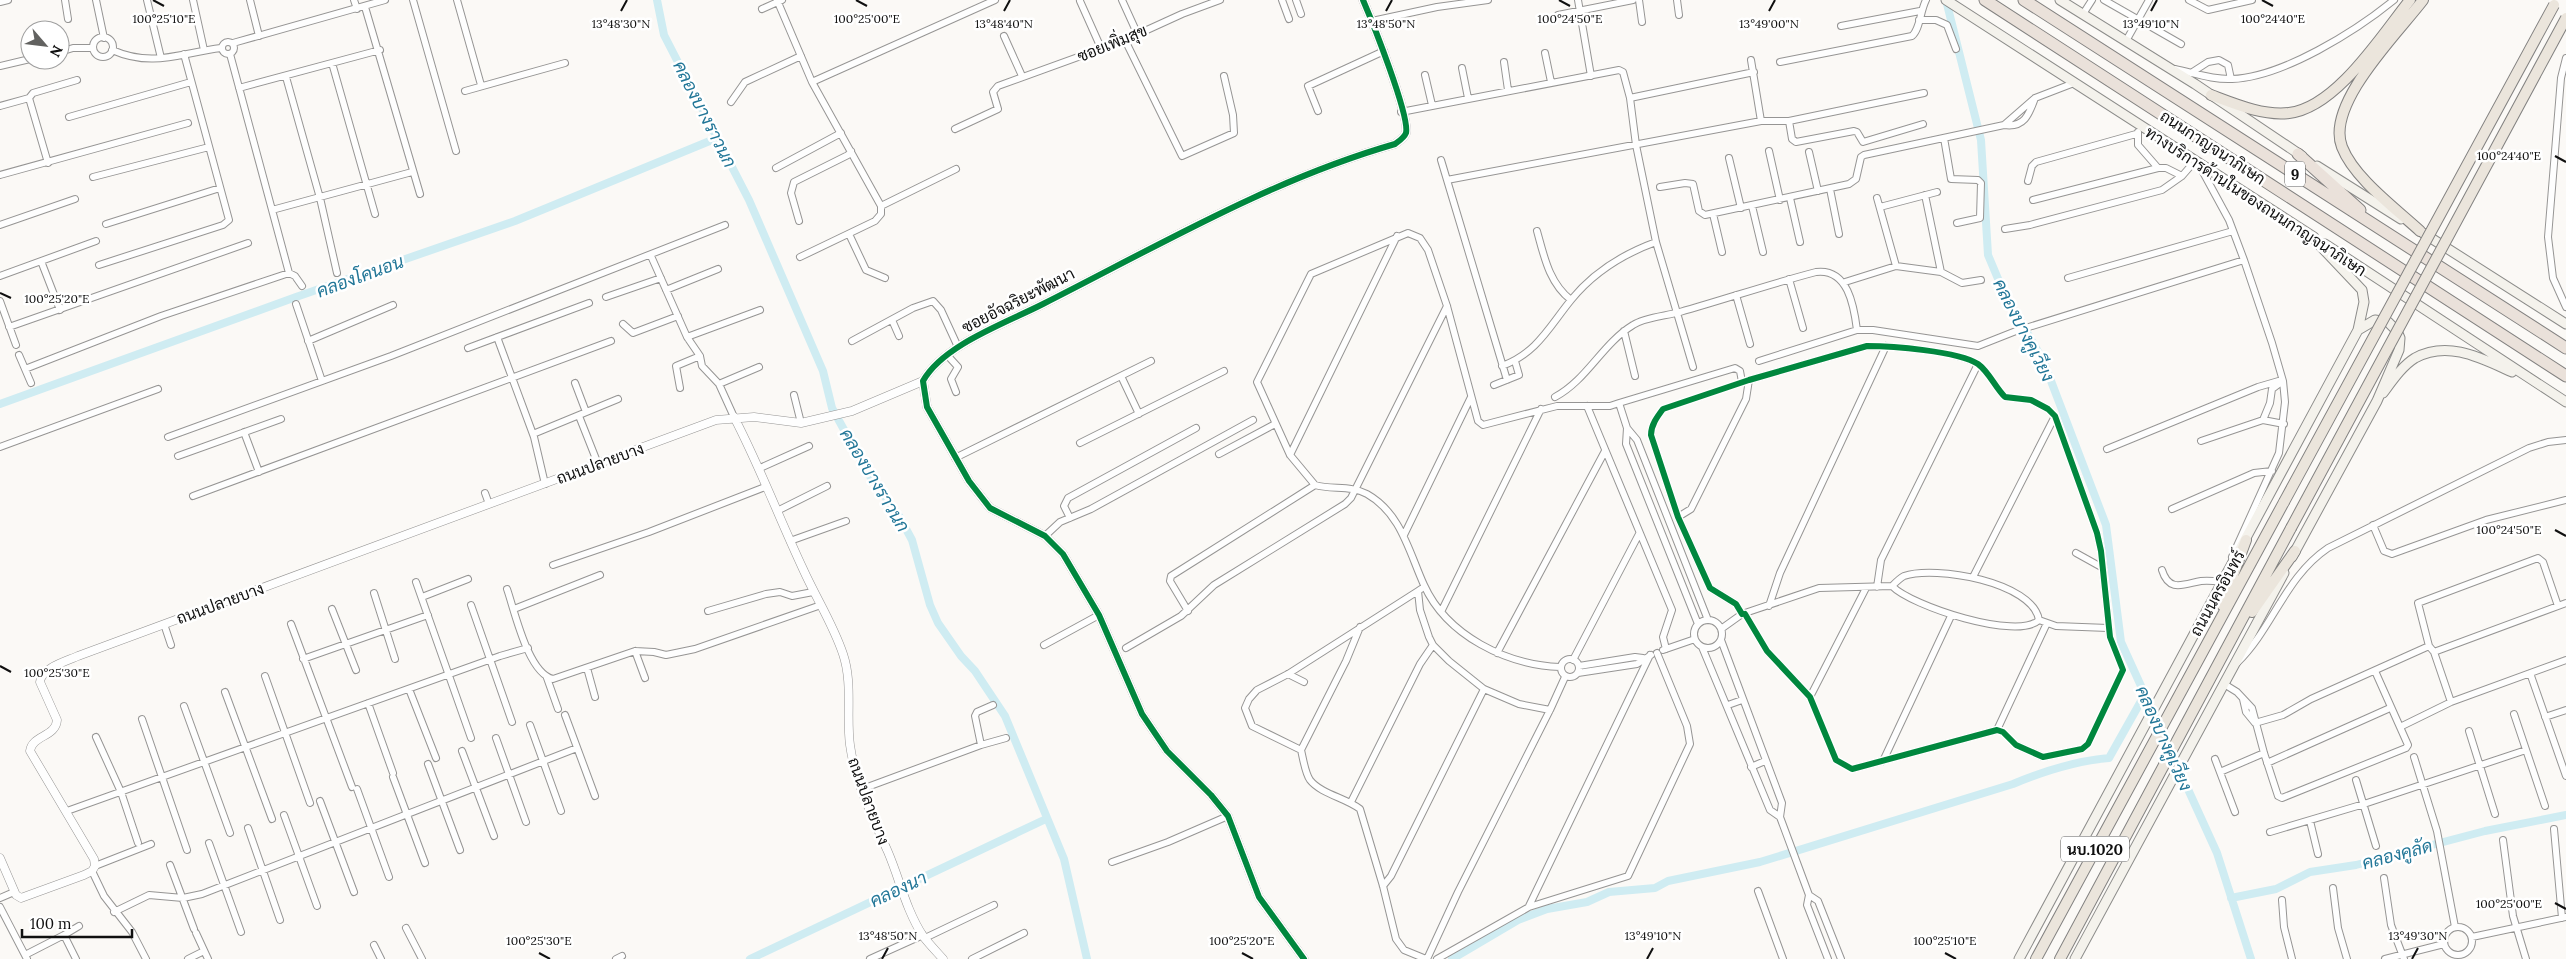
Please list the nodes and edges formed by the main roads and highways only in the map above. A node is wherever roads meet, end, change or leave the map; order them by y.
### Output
1 (1946, 0) edge
2 (1985, 0) edge
3 (2024, 0) edge
4 (2060, 0) edge
5 (2410, 0) edge
6 (2423, 0) edge
7 (2555, 3) edge
8 (2566, 18) edge
9 (2211, 95) junction
10 (2298, 154) junction
11 (2374, 224) junction
12 (2420, 231) junction
13 (2309, 234) junction
14 (2566, 324) edge
15 (2358, 330) junction
16 (2566, 348) edge
17 (2566, 376) edge
18 (2535, 382) junction
19 (2376, 401) junction
20 (2566, 402) edge
21 (2246, 540) junction
22 (2295, 552) junction
23 (2211, 637) junction
24 (2228, 645) junction
25 (2019, 959) edge
26 (2036, 959) edge
27 (2060, 959) edge
28 (2075, 959) edge

1 - 13 main road, ทางบริการด้านในของถนนกาญจนาภิเษก
2 - 17 highway, ถนนกาญจนาภิเษก / 9
3 - 11 highway, ถนนกาญจนาภิเษก / 9
4 - 9 main road
5 - 9 main road
6 - 12 main road
7 - 23 main road, ถนนนครอินทร์ / นบ.1020, bridge
8 - 24 main road, ถนนนครอินทร์ / นบ.1020, bridge
9 - 10 main road
10 - 11 highway
10 - 12 main road
11 - 16 highway, ถนนกาญจนาภิเษก / 9
12 - 14 main road
13 - 15 main road, ถนนนครอินทร์ / นบ.1020
13 - 18 main road, ทางบริการด้านในของถนนกาญจนาภิเษก
15 - 19 main road, นบ.1020
15 - 21 main road, ถนนนครอินทร์ / นบ.1020
18 - 19 main road, นบ.1020
18 - 20 main road, ทางบริการด้านในของถนนกาญจนาภิเษก
19 - 22 main road, นบ.1020
21 - 23 main road
21 - 25 main road, ถนนนครอินทร์ / นบ.1020
22 - 24 main road
22 - 28 main road, นบ.1020
23 - 26 main road, ถนนนครอินทร์ / นบ.1020
24 - 27 main road, ถนนนครอินทร์ / นบ.1020

